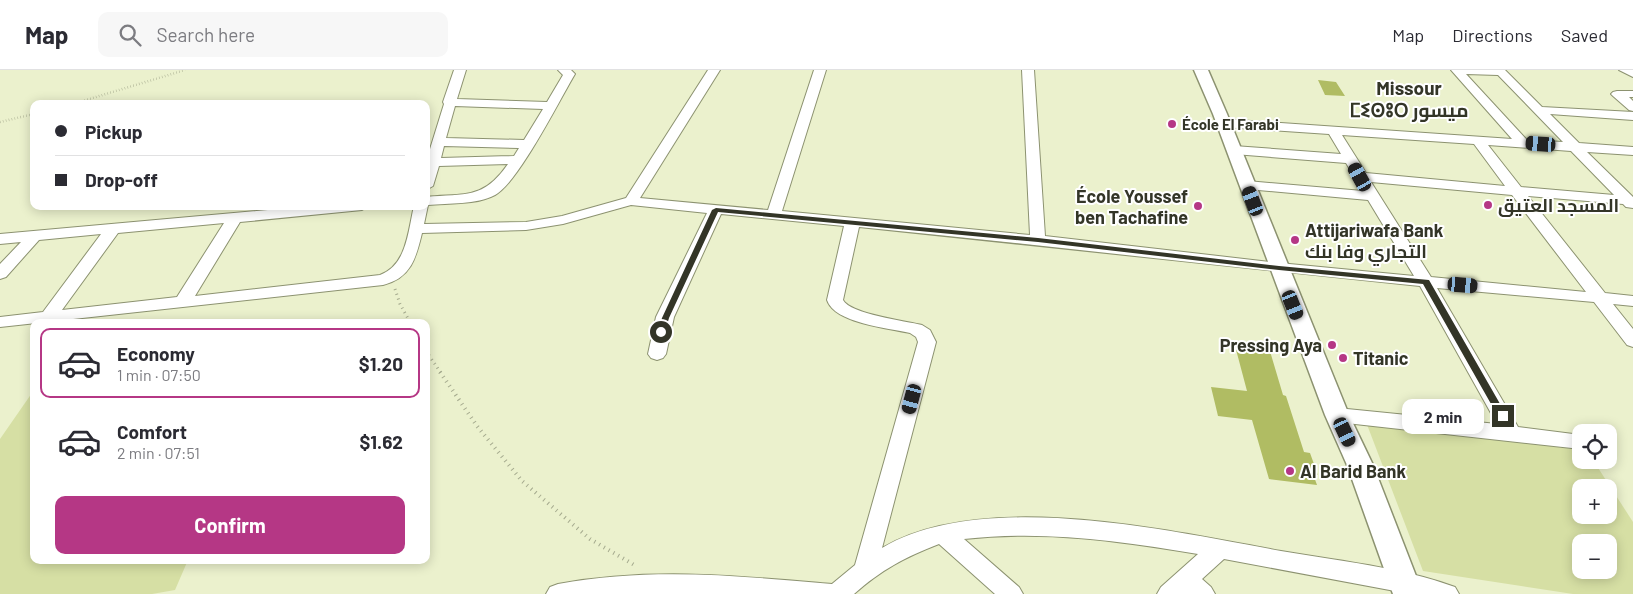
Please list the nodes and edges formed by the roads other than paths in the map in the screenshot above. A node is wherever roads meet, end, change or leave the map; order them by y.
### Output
1 (460, 70) edge
2 (564, 70) edge
3 (714, 70) edge
4 (820, 70) edge
5 (1028, 70) edge
6 (1201, 70) edge
7 (1457, 70) edge
8 (1462, 70) edge
9 (1626, 70) edge
10 (1500, 71) edge
11 (1633, 74) edge
12 (1633, 94) edge
13 (449, 102) junction
14 (550, 106) junction
15 (1633, 107) edge
16 (1538, 110) junction
17 (1633, 116) edge
18 (1223, 123) junction
19 (1333, 131) junction
20 (1478, 140) junction
21 (438, 142) junction
22 (1523, 143) junction
23 (527, 144) junction
24 (1577, 147) junction
25 (1234, 150) junction
26 (1633, 151) edge
27 (1350, 159) junction
28 (517, 160) junction
29 (433, 162) junction
30 (430, 172) edge
31 (1360, 177) junction
32 (1247, 185) junction
33 (1518, 192) junction
34 (1372, 196) junction
35 (430, 200) edge
36 (631, 201) junction
37 (1631, 202) edge
38 (316, 210) edge
39 (420, 210) edge
40 (716, 210) junction
41 (773, 216) junction
42 (235, 217) junction
43 (852, 223) junction
44 (113, 229) junction
45 (416, 229) junction
46 (34, 236) junction
47 (0, 239) edge
48 (1038, 240) junction
49 (1279, 268) junction
50 (0, 274) edge
51 (1426, 282) junction
52 (1599, 298) junction
53 (1633, 301) edge
54 (182, 302) junction
55 (49, 316) junction
56 (0, 322) edge
57 (1633, 341) edge
58 (657, 354) dead end
59 (1337, 415) junction
60 (1512, 433) junction
61 (1572, 441) edge
62 (942, 533) junction
63 (1220, 548) junction
64 (865, 570) junction
65 (1406, 588) edge
66 (1186, 589) edge
67 (558, 594) edge
68 (835, 594) edge
69 (1011, 594) edge
70 (1447, 594) edge

1 - 13 street
2 - 14 street
3 - 36 street
4 - 41 street
5 - 48 street
6 - 18 main road
7 - 22 street
8 - 10 street
9 - 11 street
10 - 16 street
12 - 15 street
13 - 14 street
13 - 21 street
14 - 23 street
16 - 17 street
16 - 24 street
18 - 19 street
18 - 25 main road
19 - 20 street
19 - 27 street
20 - 22 street
20 - 33 street
21 - 23 street
21 - 29 street
22 - 24 street
23 - 28 street
24 - 26 street
24 - 37 street
25 - 27 street
25 - 32 main road
27 - 31 street
28 - 29 street
28 - 35 street
29 - 30 street
31 - 33 street
31 - 34 street
32 - 34 street
32 - 49 main road
33 - 37 street
33 - 52 street
34 - 51 street
36 - 40 street
36 - 45 street
38 - 42 street
39 - 45 street
40 - 41 street
40 - 58 street
41 - 43 street
42 - 44 street
42 - 54 street
43 - 48 street
43 - 64 street
44 - 46 street
44 - 55 street
45 - 54 street
46 - 47 street
46 - 50 street
48 - 49 street
49 - 51 street
49 - 59 main road
51 - 52 street
51 - 60 street
52 - 53 street
52 - 57 street
54 - 55 street
55 - 56 street
59 - 60 street
59 - 65 main road
60 - 61 street
62 - 63 street
62 - 64 street
62 - 69 street
63 - 65 street
63 - 66 street
64 - 68 street
65 - 70 street
67 - 68 street

